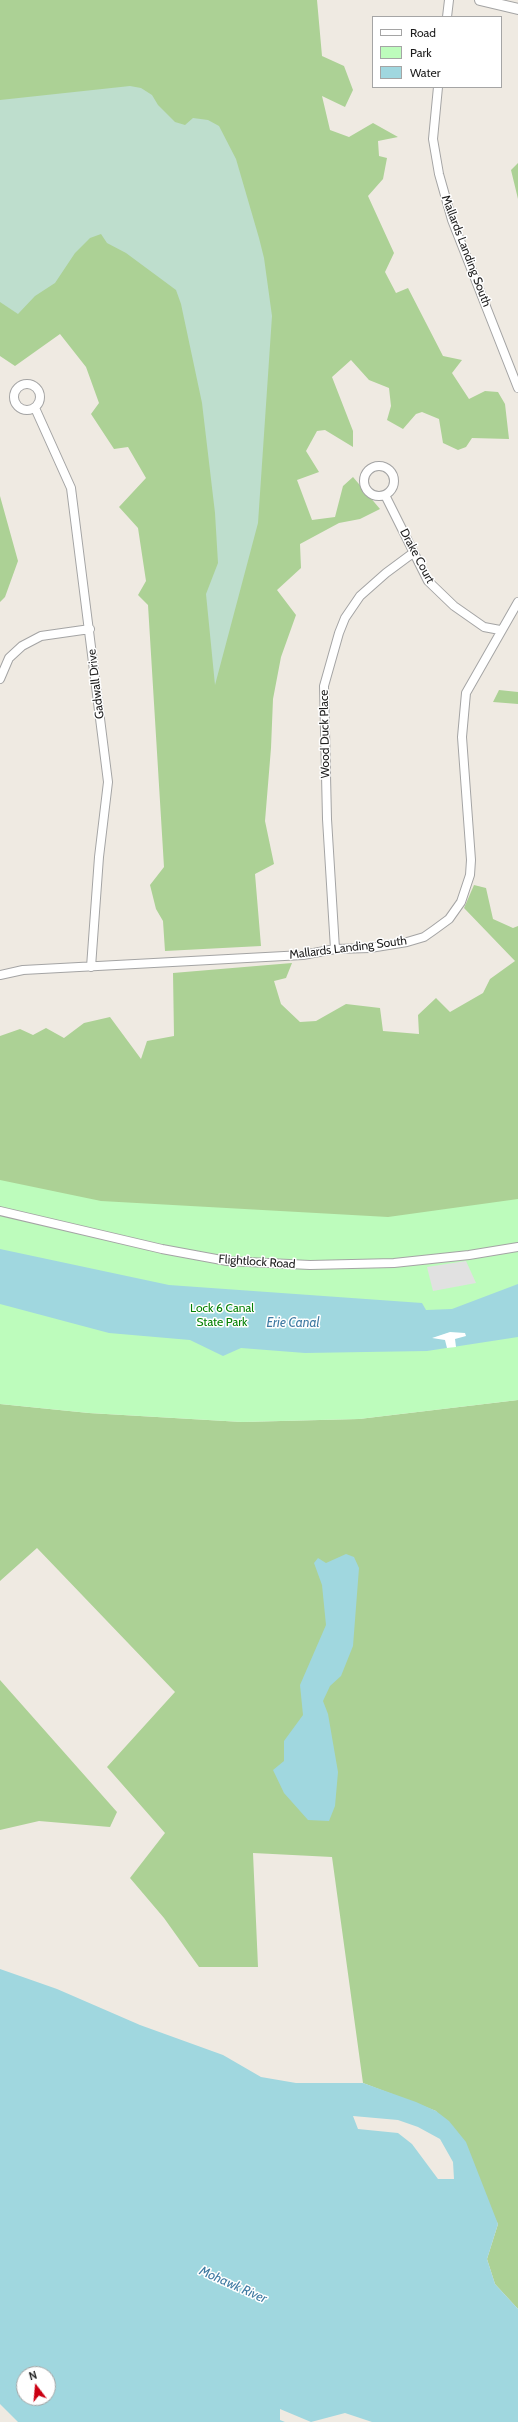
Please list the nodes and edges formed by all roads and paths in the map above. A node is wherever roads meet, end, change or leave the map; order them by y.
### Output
1 (449, 0) edge
2 (480, 0) edge
3 (518, 9) edge
4 (447, 16) edge
5 (438, 88) edge
6 (518, 388) edge
7 (35, 408) dead end
8 (386, 495) dead end
9 (413, 553) junction
10 (518, 602) edge
11 (90, 629) junction
12 (500, 630) junction
13 (0, 679) edge
14 (335, 949) junction
15 (91, 967) junction
16 (0, 975) edge
17 (0, 1211) edge
18 (518, 1247) edge

1 - 4 street
2 - 3 street
5 - 6 street, Mallards Landing South
7 - 11 street, Gadwall Drive
8 - 9 street, Drake Court
9 - 12 street, Drake Court
9 - 14 street, Wood Duck Place
10 - 12 street, Mallards Landing South
11 - 13 street
11 - 15 street, Gadwall Drive
12 - 14 street, Mallards Landing South
14 - 15 street, Mallards Landing South
15 - 16 street, Mallards Landing South
17 - 18 street, Flightlock Road

